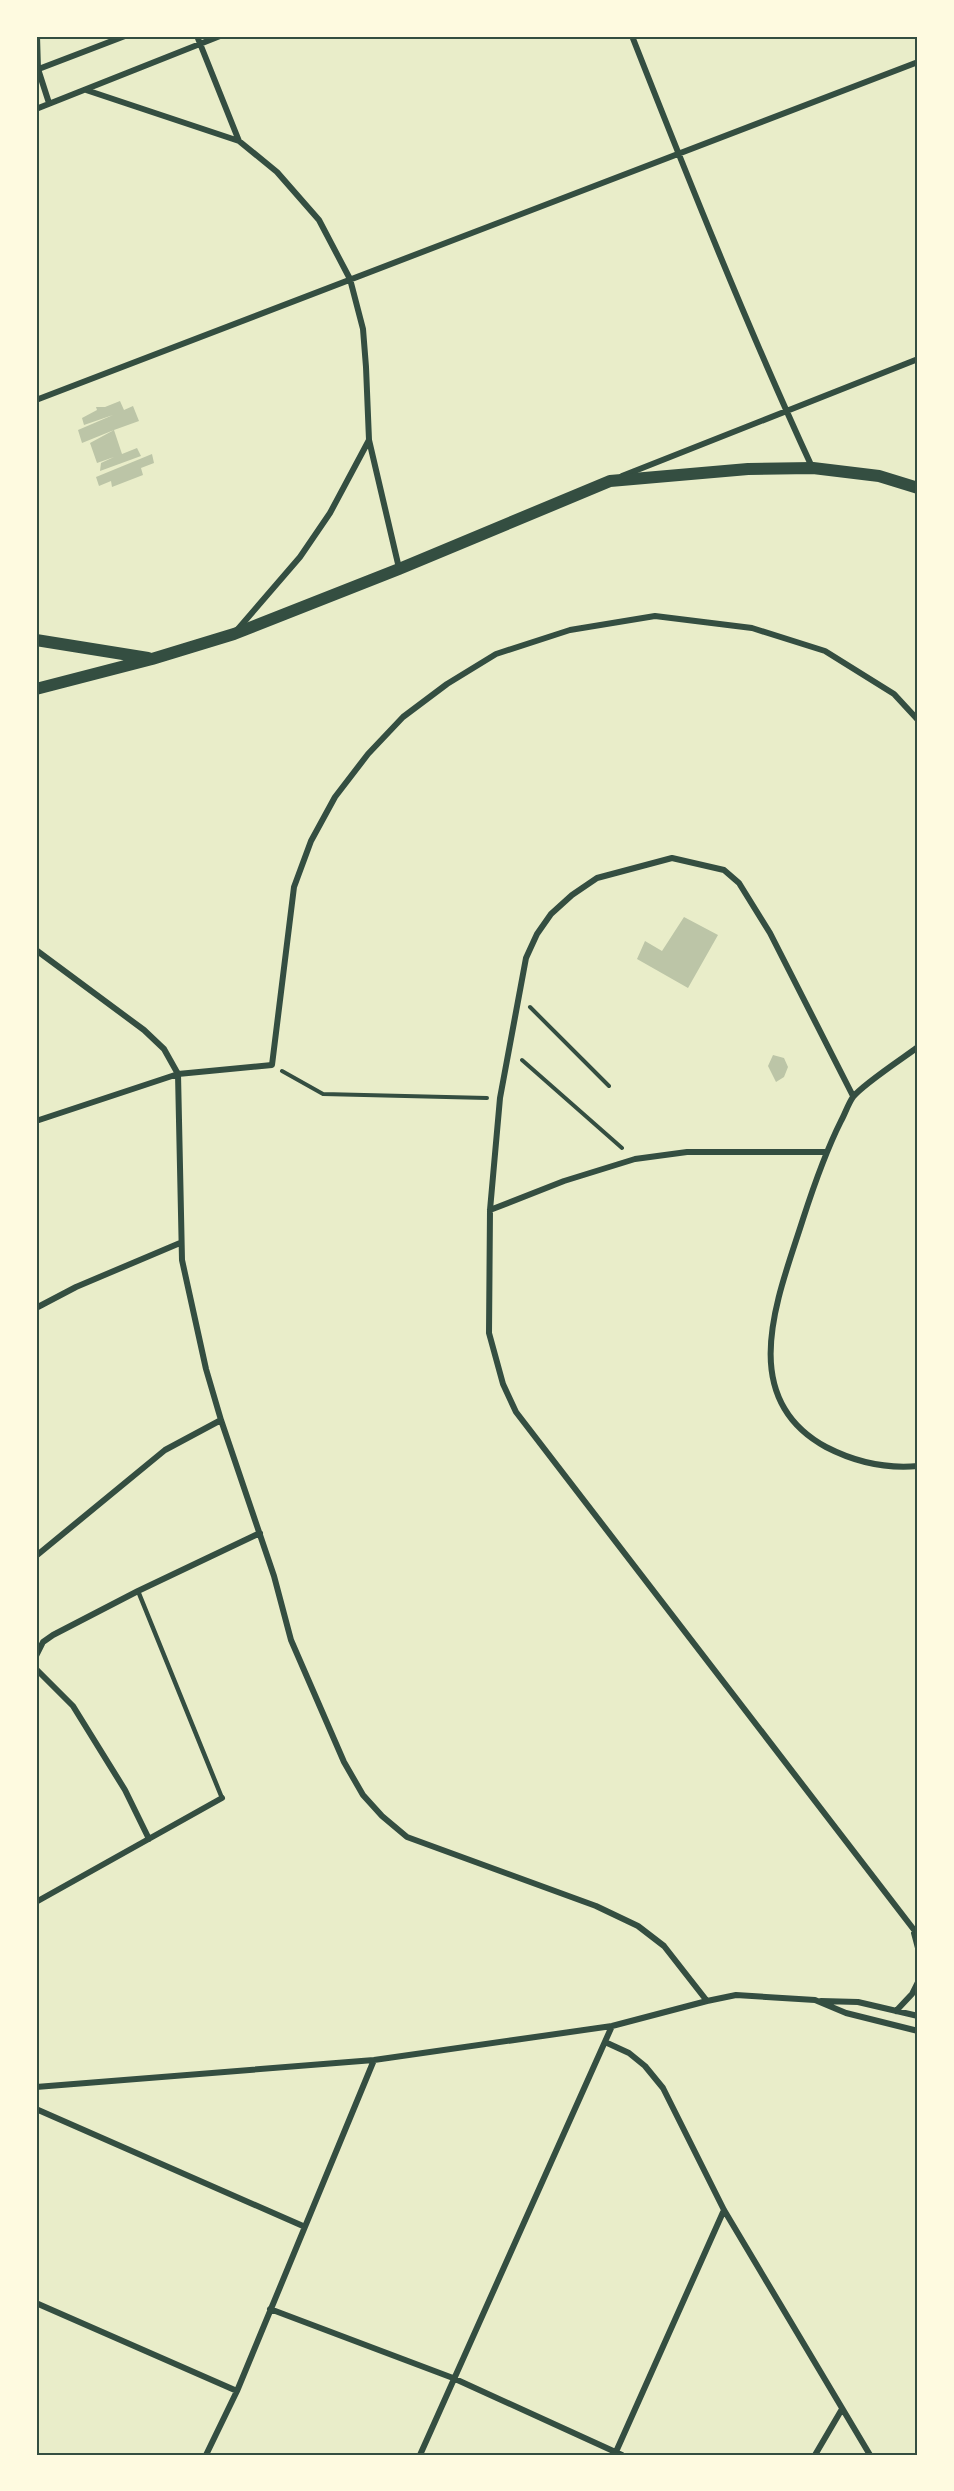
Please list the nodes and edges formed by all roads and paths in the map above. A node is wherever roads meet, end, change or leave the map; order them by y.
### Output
1 (37, 36) edge
2 (125, 36) edge
3 (196, 36) edge
4 (220, 36) edge
5 (632, 36) edge
6 (200, 44) junction
7 (918, 62) edge
8 (37, 70) edge
9 (86, 90) junction
10 (50, 103) junction
11 (36, 109) edge
12 (239, 141) junction
13 (679, 154) junction
14 (350, 279) junction
15 (918, 359) edge
16 (36, 400) edge
17 (786, 410) junction
18 (369, 440) junction
19 (813, 468) junction
20 (610, 481) junction
21 (918, 488) edge
22 (399, 569) junction
23 (234, 634) junction
24 (36, 640) edge
25 (152, 658) junction
26 (36, 689) edge
27 (918, 720) edge
28 (36, 871) edge
29 (36, 879) edge
30 (36, 950) edge
31 (530, 1006) dead end
32 (918, 1047) edge
33 (522, 1060) dead end
34 (272, 1065) junction
35 (178, 1074) junction
36 (609, 1086) dead end
37 (854, 1096) junction
38 (500, 1098) junction
39 (36, 1121) edge
40 (622, 1148) dead end
41 (825, 1152) junction
42 (490, 1210) junction
43 (180, 1242) junction
44 (36, 1308) edge
45 (221, 1420) junction
46 (918, 1466) edge
47 (260, 1533) junction
48 (36, 1556) edge
49 (138, 1591) junction
50 (36, 1656) edge
51 (36, 1669) edge
52 (222, 1798) joint
53 (149, 1839) junction
54 (36, 1902) edge
55 (916, 1932) edge
56 (918, 1948) edge
57 (918, 1982) edge
58 (815, 2000) junction
59 (707, 2001) junction
60 (896, 2011) junction
61 (918, 2016) edge
62 (612, 2026) junction
63 (918, 2031) edge
64 (604, 2042) junction
65 (374, 2060) junction
66 (36, 2087) edge
67 (36, 2109) edge
68 (724, 2210) junction
69 (303, 2226) junction
70 (36, 2303) edge
71 (270, 2310) junction
72 (453, 2378) junction
73 (237, 2391) junction
74 (842, 2409) junction
75 (618, 2454) edge
76 (206, 2455) edge
77 (420, 2455) edge
78 (815, 2455) edge
79 (870, 2455) edge

1 - 8 street
2 - 8 street
3 - 6 street
4 - 6 street
5 - 13 street
6 - 9 street
6 - 12 street
7 - 13 street
8 - 10 street
9 - 10 street
9 - 12 street
10 - 11 street
12 - 14 street
13 - 14 street
13 - 17 street
14 - 16 street
14 - 18 street
15 - 17 street
17 - 19 street
17 - 20 street
18 - 22 street
18 - 23 street
19 - 20 main road
19 - 21 main road
20 - 22 main road
22 - 23 main road
23 - 25 main road
24 - 25 main road
25 - 26 main road
27 - 34 street
28 - 29 street
30 - 35 street
31 - 36 path
32 - 37 street
33 - 40 path
34 - 35 street
34 - 38 path
35 - 39 street
35 - 43 street
37 - 38 street
37 - 41 street
38 - 42 street
41 - 42 street
41 - 46 street
42 - 55 street
43 - 44 street
43 - 45 street
45 - 47 street
45 - 48 street
47 - 49 street
47 - 59 street
49 - 50 street
49 - 52 lane
51 - 53 street
52 - 53 street
53 - 54 street
55 - 56 street
57 - 60 street
58 - 59 street
58 - 60 street
58 - 63 street
59 - 62 street
60 - 61 street
62 - 64 street
62 - 65 street
64 - 68 street
64 - 72 street
65 - 66 street
65 - 69 street
67 - 69 street
68 - 74 street
68 - 75 street
69 - 71 street
70 - 73 street
71 - 72 street
71 - 73 street
72 - 75 street
72 - 77 street
73 - 76 street
74 - 78 street
74 - 79 street

